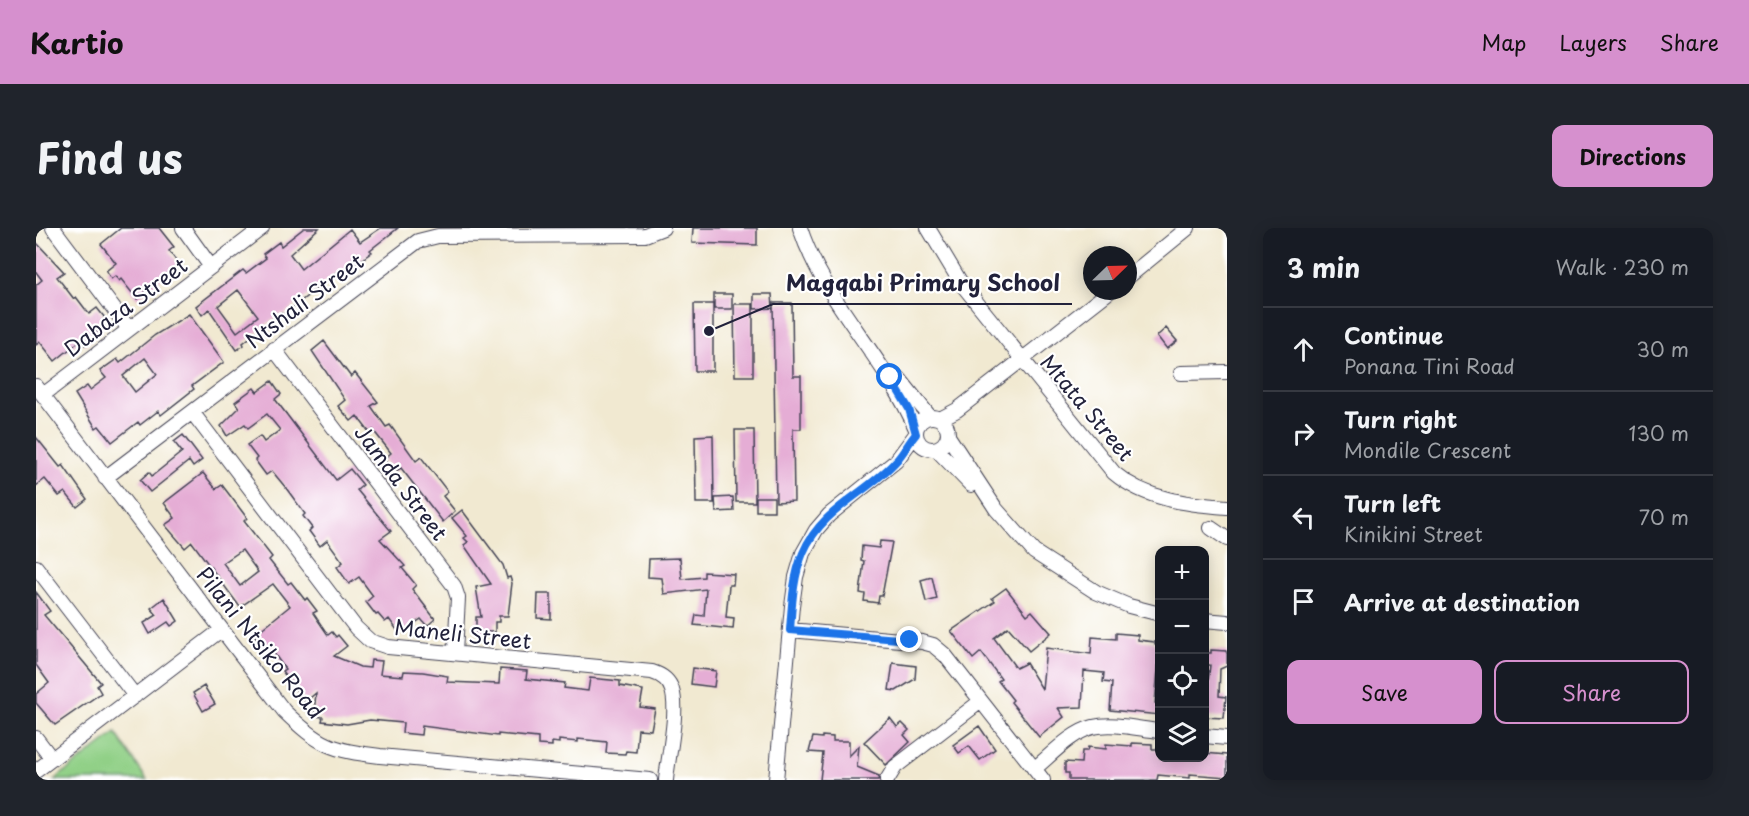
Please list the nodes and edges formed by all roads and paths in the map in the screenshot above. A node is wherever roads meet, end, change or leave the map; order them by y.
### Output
1 (53, 228) edge
2 (183, 228) edge
3 (262, 228) edge
4 (663, 228) edge
5 (800, 228) edge
6 (928, 228) edge
7 (1188, 228) edge
8 (211, 267) junction
9 (1137, 270) edge
10 (1098, 300) edge
11 (129, 329) junction
12 (274, 349) junction
13 (1021, 359) junction
14 (885, 369) junction
15 (1227, 372) edge
16 (1181, 373) dead end
17 (39, 391) edge
18 (192, 412) junction
19 (941, 425) junction
20 (916, 431) junction
21 (931, 449) junction
22 (896, 461) junction
23 (105, 478) junction
24 (1227, 507) edge
25 (996, 509) junction
26 (1211, 528) dead end
27 (1227, 539) edge
28 (36, 567) edge
29 (1155, 613) edge
30 (1209, 620) edge
31 (1227, 622) edge
32 (221, 630) junction
33 (790, 630) junction
34 (455, 653) junction
35 (135, 696) junction
36 (981, 701) junction
37 (1155, 731) edge
38 (1209, 736) edge
39 (36, 738) edge
40 (1227, 738) edge
41 (52, 759) junction
42 (36, 771) edge
43 (1039, 774) edge
44 (650, 780) edge
45 (666, 780) edge
46 (776, 780) edge
47 (887, 780) edge

1 - 11 street
2 - 8 street
3 - 8 street, Dabaza Street
4 - 12 street, Ntshali Street
5 - 14 street
6 - 13 street, Mtata Street
7 - 9 street
8 - 11 street, Dabaza Street
10 - 13 street
11 - 17 street, Dabaza Street
12 - 18 street, Ntshali Street
12 - 34 street, Jamda Street
13 - 19 street
13 - 24 street, Mtata Street
14 - 19 street
14 - 20 street
15 - 16 street
17 - 23 street, Pilani Ntsiko Road
18 - 23 street, Ntshali Street
18 - 34 street, Maneli Street
19 - 20 street
19 - 21 street
19 - 25 street
20 - 21 street
20 - 22 street
21 - 22 street
21 - 25 street
22 - 33 street
23 - 32 street, Pilani Ntsiko Road
25 - 29 street
26 - 27 street
28 - 35 street
30 - 31 street
32 - 35 street
32 - 44 street, Pilani Ntsiko Road
33 - 36 street
33 - 46 street
34 - 45 street, Maneli Street
35 - 41 street
36 - 43 street
36 - 47 street
37 - 43 street
38 - 40 street
39 - 41 street
41 - 42 street

